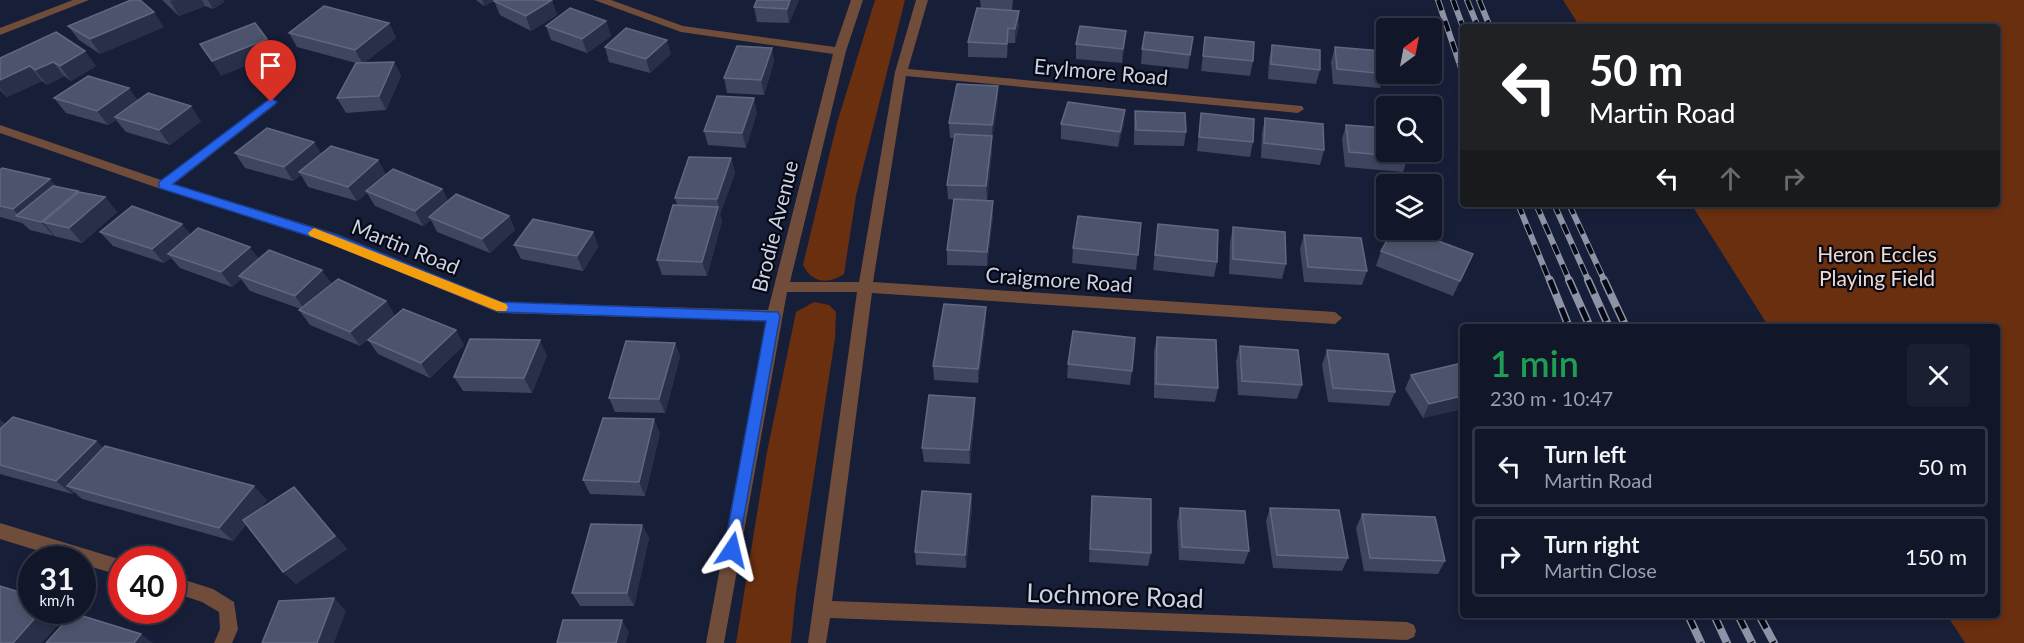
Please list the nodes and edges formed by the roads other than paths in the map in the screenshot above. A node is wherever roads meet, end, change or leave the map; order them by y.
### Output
1 (83, 0) edge
2 (600, 0) edge
3 (857, 0) edge
4 (921, 0) edge
5 (0, 32) edge
6 (840, 51) junction
7 (901, 72) junction
8 (271, 102) dead end
9 (1298, 109) dead end
10 (0, 129) edge
11 (163, 185) junction
12 (781, 287) junction
13 (865, 287) junction
14 (774, 316) junction
15 (1335, 318) dead end
16 (0, 531) edge
17 (108, 564) edge
18 (186, 588) edge
19 (820, 609) junction
20 (1407, 632) dead end
21 (223, 643) edge
22 (715, 643) edge
23 (817, 643) edge

1 - 5 street
2 - 6 street
3 - 6 street, Brodie Avenue
4 - 7 street
6 - 12 street, Brodie Avenue
7 - 9 street, Erylmore Road
7 - 13 street
8 - 11 street
10 - 11 street, Martin Road
11 - 14 street, Martin Road
12 - 13 street, Craigmore Road
12 - 14 street, Brodie Avenue
13 - 15 street, Craigmore Road
13 - 19 street
14 - 22 street, Brodie Avenue
16 - 17 street
18 - 21 street
19 - 20 street, Lochmore Road
19 - 23 street

